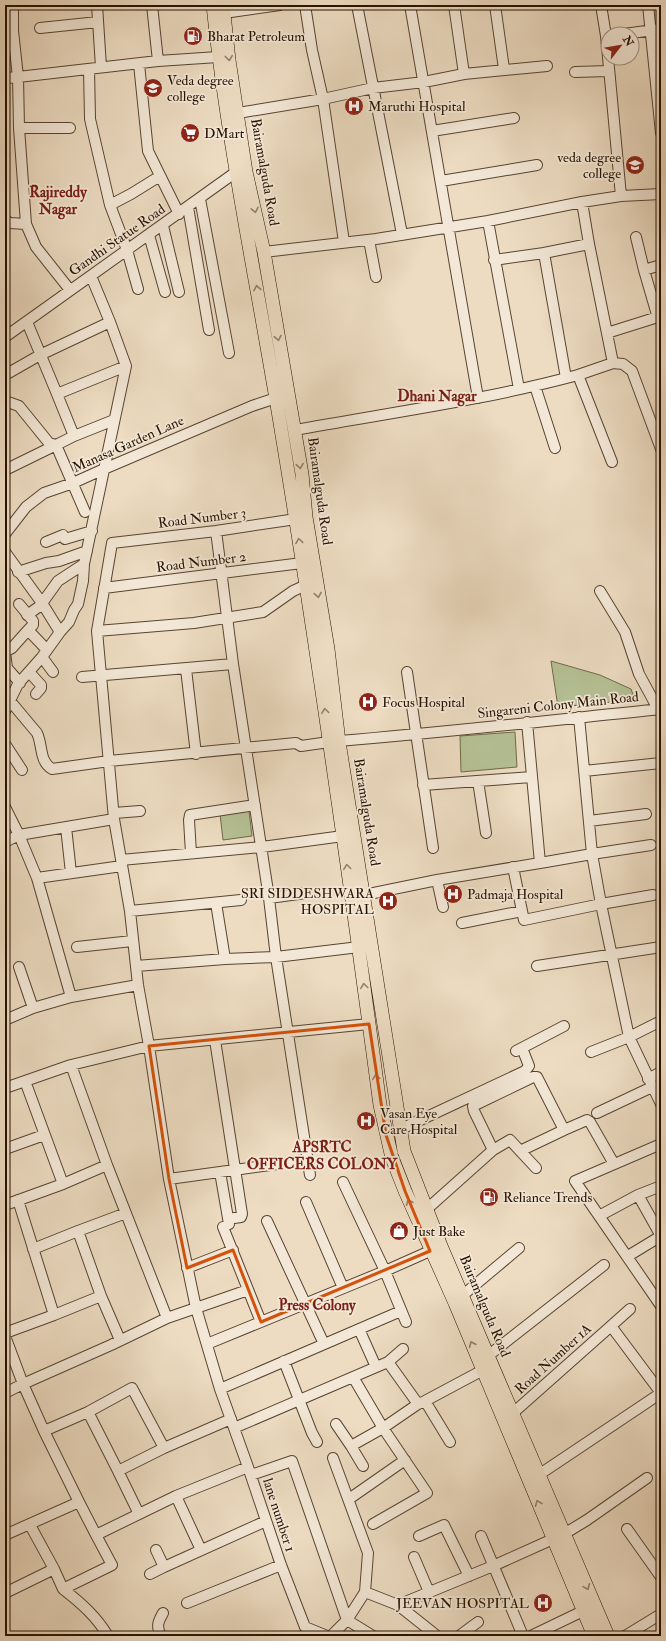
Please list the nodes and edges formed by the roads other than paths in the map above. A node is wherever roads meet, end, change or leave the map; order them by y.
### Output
1 (13, 5) edge
2 (97, 5) edge
3 (152, 5) edge
4 (213, 5) edge
5 (280, 5) edge
6 (306, 5) edge
7 (357, 5) edge
8 (410, 5) edge
9 (454, 5) edge
10 (495, 5) edge
11 (601, 5) edge
12 (648, 5) edge
13 (224, 9) edge
14 (98, 22) junction
15 (605, 26) edge
16 (40, 28) dead end
17 (661, 30) edge
18 (9, 31) edge
19 (650, 31) junction
20 (640, 32) edge
21 (218, 57) junction
22 (158, 61) junction
23 (139, 64) junction
24 (547, 66) dead end
25 (609, 66) edge
26 (101, 67) junction
27 (89, 69) junction
28 (504, 69) junction
29 (609, 71) junction
30 (575, 72) dead end
31 (464, 74) junction
32 (658, 76) edge
33 (18, 77) junction
34 (5, 78) edge
35 (424, 82) junction
36 (373, 88) junction
37 (323, 98) junction
38 (238, 113) junction
39 (514, 118) dead end
40 (19, 128) junction
41 (70, 128) dead end
42 (661, 130) edge
43 (432, 131) junction
44 (661, 133) edge
45 (537, 164) dead end
46 (241, 172) junction
47 (160, 176) junction
48 (441, 181) junction
49 (661, 194) edge
50 (620, 196) junction
51 (200, 199) junction
52 (582, 202) junction
53 (110, 205) junction
54 (188, 207) junction
55 (179, 214) junction
56 (5, 220) edge
57 (488, 222) junction
58 (26, 224) junction
59 (163, 226) junction
60 (449, 226) junction
61 (402, 234) junction
62 (149, 235) junction
63 (636, 237) dead end
64 (370, 240) junction
65 (344, 242) junction
66 (589, 244) junction
67 (127, 250) junction
68 (264, 252) junction
69 (544, 253) junction
70 (494, 260) junction
71 (661, 265) edge
72 (644, 270) junction
73 (91, 276) junction
74 (376, 277) dead end
75 (138, 289) dead end
76 (70, 290) junction
77 (165, 292) dead end
78 (179, 292) dead end
79 (659, 317) edge
80 (27, 322) junction
81 (110, 322) junction
82 (209, 330) dead end
83 (607, 333) junction
84 (5, 337) edge
85 (229, 353) dead end
86 (40, 355) junction
87 (613, 363) junction
88 (126, 366) junction
89 (5, 375) edge
90 (578, 375) junction
91 (566, 378) junction
92 (535, 386) junction
93 (519, 389) junction
94 (56, 394) junction
95 (276, 398) junction
96 (478, 398) junction
97 (5, 401) edge
98 (114, 420) junction
99 (295, 430) junction
100 (74, 436) junction
101 (56, 445) junction
102 (555, 448) dead end
103 (661, 449) edge
104 (612, 462) dead end
105 (104, 469) junction
106 (5, 470) edge
107 (73, 483) junction
108 (85, 512) dead end
109 (296, 519) junction
110 (92, 531) junction
111 (216, 531) junction
112 (5, 534) edge
113 (46, 542) dead end
114 (112, 543) joint
115 (87, 550) junction
116 (5, 552) edge
117 (302, 563) junction
118 (84, 564) junction
119 (18, 572) junction
120 (222, 573) junction
121 (306, 585) junction
122 (104, 588) junction
123 (600, 591) dead end
124 (42, 603) junction
125 (19, 604) dead end
126 (28, 615) junction
127 (228, 618) junction
128 (28, 630) junction
129 (97, 631) junction
130 (60, 632) junction
131 (5, 652) edge
132 (44, 654) junction
133 (233, 664) junction
134 (186, 669) junction
135 (29, 672) junction
136 (53, 672) dead end
137 (407, 672) dead end
138 (101, 675) junction
139 (82, 677) dead end
140 (20, 683) junction
141 (36, 694) dead end
142 (11, 702) junction
143 (660, 709) edge
144 (5, 711) edge
145 (578, 717) junction
146 (527, 722) junction
147 (416, 735) junction
148 (332, 739) junction
149 (5, 744) edge
150 (246, 749) junction
151 (196, 754) junction
152 (109, 761) junction
153 (661, 763) edge
154 (22, 770) dead end
155 (584, 772) junction
156 (532, 777) junction
157 (478, 781) junction
158 (423, 786) junction
159 (255, 805) junction
160 (5, 807) edge
161 (140, 811) dead end
162 (646, 814) dead end
163 (114, 816) junction
164 (589, 821) junction
165 (66, 827) junction
166 (486, 833) dead end
167 (19, 835) junction
168 (343, 836) junction
169 (5, 842) edge
170 (651, 845) dead end
171 (262, 847) junction
172 (433, 848) dead end
173 (191, 853) junction
174 (592, 854) junction
175 (121, 863) junction
176 (540, 863) junction
177 (514, 867) junction
178 (71, 873) junction
179 (37, 878) junction
180 (437, 880) junction
181 (306, 893) dead end
182 (364, 895) junction
183 (653, 895) dead end
184 (270, 898) junction
185 (241, 900) dead end
186 (216, 903) junction
187 (601, 904) junction
188 (443, 907) dead end
189 (130, 911) junction
190 (522, 911) junction
191 (462, 923) dead end
192 (132, 941) junction
193 (77, 947) dead end
194 (359, 947) junction
195 (661, 947) edge
196 (612, 953) junction
197 (276, 957) junction
198 (225, 959) junction
199 (136, 966) junction
200 (537, 966) dead end
201 (19, 967) dead end
202 (138, 985) junction
203 (71, 997) junction
204 (33, 1008) junction
205 (5, 1020) edge
206 (661, 1021) edge
207 (369, 1024) junction
208 (564, 1026) dead end
209 (289, 1033) junction
210 (629, 1037) junction
211 (215, 1040) junction
212 (149, 1046) junction
213 (591, 1052) dead end
214 (71, 1065) junction
215 (661, 1072) edge
216 (25, 1081) junction
217 (650, 1083) junction
218 (5, 1088) edge
219 (661, 1104) edge
220 (597, 1113) dead end
221 (399, 1130) junction
222 (564, 1130) junction
223 (44, 1134) junction
224 (661, 1144) edge
225 (5, 1149) edge
226 (397, 1149) junction
227 (493, 1150) junction
228 (520, 1151) junction
229 (307, 1160) junction
230 (107, 1164) junction
231 (614, 1164) junction
232 (536, 1168) dead end
233 (235, 1170) junction
234 (220, 1172) junction
235 (310, 1176) dead end
236 (169, 1179) junction
237 (343, 1182) dead end
238 (62, 1184) junction
239 (661, 1186) edge
240 (638, 1195) junction
241 (18, 1200) junction
242 (306, 1202) dead end
243 (5, 1205) edge
244 (427, 1209) junction
245 (126, 1213) junction
246 (599, 1216) junction
247 (267, 1221) dead end
248 (229, 1223) junction
249 (78, 1231) junction
250 (661, 1236) edge
251 (519, 1248) dead end
252 (33, 1249) junction
253 (233, 1250) junction
254 (430, 1251) junction
255 (628, 1256) junction
256 (604, 1265) dead end
257 (187, 1268) junction
258 (385, 1271) junction
259 (343, 1288) junction
260 (248, 1290) junction
261 (463, 1295) junction
262 (101, 1296) junction
263 (305, 1304) junction
264 (661, 1306) edge
265 (196, 1308) junction
266 (630, 1309) dead end
267 (401, 1311) junction
268 (54, 1315) junction
269 (167, 1318) junction
270 (261, 1322) junction
271 (406, 1322) dead end
272 (611, 1326) junction
273 (359, 1329) junction
274 (5, 1335) edge
275 (120, 1340) junction
276 (207, 1344) junction
277 (324, 1344) junction
278 (403, 1348) dead end
279 (489, 1355) junction
280 (284, 1361) junction
281 (388, 1362) junction
282 (376, 1367) junction
283 (483, 1370) junction
284 (353, 1377) junction
285 (23, 1384) junction
286 (220, 1389) junction
287 (5, 1393) edge
288 (661, 1393) edge
289 (300, 1401) junction
290 (422, 1402) junction
291 (88, 1412) junction
292 (513, 1413) junction
293 (232, 1424) junction
294 (336, 1424) dead end
295 (383, 1428) junction
296 (44, 1431) junction
297 (317, 1442) dead end
298 (450, 1442) dead end
299 (351, 1446) junction
300 (164, 1448) junction
301 (333, 1458) dead end
302 (405, 1460) junction
303 (363, 1466) dead end
304 (118, 1471) junction
305 (250, 1471) junction
306 (540, 1474) junction
307 (647, 1478) dead end
308 (176, 1496) junction
309 (349, 1499) junction
310 (79, 1502) junction
311 (139, 1514) junction
312 (266, 1520) junction
313 (373, 1524) dead end
314 (30, 1525) junction
315 (628, 1529) dead end
316 (5, 1535) edge
317 (96, 1535) junction
318 (419, 1536) dead end
319 (480, 1536) dead end
320 (559, 1537) junction
321 (156, 1550) dead end
322 (201, 1550) junction
323 (414, 1557) dead end
324 (281, 1565) junction
325 (493, 1566) junction
326 (164, 1567) junction
327 (54, 1569) junction
328 (573, 1571) junction
329 (150, 1574) dead end
330 (469, 1576) junction
331 (661, 1577) edge
332 (63, 1589) junction
333 (365, 1592) junction
334 (429, 1592) junction
335 (5, 1593) edge
336 (187, 1603) dead end
337 (398, 1605) junction
338 (583, 1611) junction
339 (163, 1613) dead end
340 (661, 1614) edge
341 (347, 1620) junction
342 (478, 1622) dead end
343 (108, 1636) edge
344 (161, 1636) edge
345 (327, 1636) edge
346 (331, 1636) edge
347 (373, 1636) edge
348 (437, 1636) edge
349 (459, 1636) edge
350 (523, 1636) edge
351 (531, 1636) edge
352 (594, 1636) edge
353 (610, 1636) edge
354 (625, 1636) edge

1 - 18 street
2 - 14 street
3 - 22 street
4 - 21 main road, Bairamalguda Road
5 - 13 street
6 - 37 street
7 - 36 street
8 - 35 street
9 - 31 street
10 - 28 street
11 - 15 street
12 - 19 street
13 -> 38 main road, Bairamalguda Road
14 - 16 street
14 - 26 street
17 - 19 street
18 - 33 street
19 - 20 street
19 - 32 street
21 - 22 street
21 - 46 main road, Bairamalguda Road
22 - 23 street
23 - 26 street
23 - 47 street
24 - 28 street
25 - 29 street
26 - 27 street
27 - 33 street
27 - 53 street
28 - 31 street
29 - 30 street
29 - 50 street
31 - 35 street
32 - 42 street
33 - 34 street
33 - 40 street
35 - 36 street
35 - 43 street
36 - 37 street
36 - 61 street
37 - 38 street
37 - 65 street
38 - 46 main road, Bairamalguda Road
39 - 43 street
40 - 41 street
40 - 58 street
42 - 44 street
43 - 48 street
45 - 48 street
46 - 51 street, Gandhi Statue Road
46 -> 68 main road, Bairamalguda Road
95 -> 46 main road, Bairamalguda Road
47 - 53 street
47 - 55 street
48 - 60 street
49 - 50 street
50 - 52 street
51 - 54 street, Gandhi Statue Road
51 - 85 street
52 - 57 street
52 - 66 street
53 - 67 street
54 - 55 street, Gandhi Statue Road
54 - 82 street
55 - 59 street, Gandhi Statue Road
56 - 58 street
57 - 60 street
57 - 70 street
58 - 76 street
59 - 62 street, Gandhi Statue Road
59 - 78 street
60 - 61 street
60 - 96 street
61 - 64 street
62 - 67 street, Gandhi Statue Road
62 - 77 street
63 - 72 street
64 - 65 street
64 - 74 street
65 - 68 street
66 - 69 street
66 - 83 street
67 - 73 street, Gandhi Statue Road
67 - 75 street
68 -> 99 main road, Bairamalguda Road
69 - 70 street
69 - 91 street
70 - 93 street
71 - 72 street
72 - 79 street
73 - 76 street, Gandhi Statue Road
73 - 81 street
76 - 80 street, Gandhi Statue Road
79 - 83 street
80 - 84 street, Gandhi Statue Road
80 - 86 street
81 - 86 street
81 - 88 street
83 - 87 street
86 - 89 street
86 - 94 street
87 - 90 street
87 - 103 street
88 - 94 street
88 - 98 street
90 - 91 street
90 - 104 street
91 - 92 street
92 - 93 street
92 - 102 street
93 - 96 street
94 - 100 street
95 - 105 street, Manasa Garden Lane
95 - 109 main road, Bairamalguda Road
96 - 99 street
97 - 101 street
98 - 100 street
98 - 105 street
99 -> 148 main road, Bairamalguda Road
100 - 101 street
101 - 106 street
101 - 107 street
105 - 107 street, Manasa Garden Lane
105 - 110 street
107 - 108 street
107 - 112 street, Manasa Garden Lane
109 - 111 street, Road Number 3
117 -> 109 main road, Bairamalguda Road
110 - 113 street
110 - 115 street
111 - 114 street, Road Number 3
111 - 120 street
114 - 122 street, lane number 1
115 - 118 street
115 - 119 street
116 - 119 street
117 - 120 street, Road Number 2
117 - 121 main road, Bairamalguda Road
118 - 124 street
118 - 130 street
119 - 124 street
120 - 122 street, Road Number 2
120 - 127 street
121 - 127 street
148 -> 121 main road, Bairamalguda Road
122 - 129 street, lane number 1
123 - 143 street
124 - 126 street
124 - 130 street
125 - 126 street
126 - 128 street
127 - 129 street
127 - 133 street
128 - 131 street
128 - 132 street
129 - 138 street, lane number 1
130 - 132 street
131 - 140 street
132 - 135 street
132 - 136 street
133 - 134 street
133 - 150 street
134 - 138 street
134 - 151 street
135 - 140 street
135 - 141 street
137 - 147 street
138 - 139 street
138 - 152 street, lane number 1
140 - 142 street
142 - 144 street
142 - 152 street, Singareni Colony Main Road
143 - 145 street, Singareni Colony Main Road
145 - 146 street, Singareni Colony Main Road
145 - 155 street
146 - 147 street, Singareni Colony Main Road
146 - 156 street
147 - 148 street, Singareni Colony Main Road
147 - 158 street
148 - 150 street, Singareni Colony Main Road
148 - 168 main road, Bairamalguda Road
148 - 182 main road, Bairamalguda Road
149 - 154 street
150 - 151 street, Singareni Colony Main Road
150 - 159 street
151 - 152 street, Singareni Colony Main Road
152 - 163 street, lane number 1
153 - 155 street
155 - 164 street
156 - 157 street
156 - 176 street
157 - 158 street
157 - 166 street
158 - 172 street
159 - 171 street
159 - 173 street
160 - 167 street
161 - 163 street
162 - 164 street
163 - 165 street
163 - 175 street, lane number 1
164 - 174 street
165 - 167 street
165 - 178 street
167 - 169 street
167 - 179 street
168 - 171 street
194 -> 168 main road, Bairamalguda Road
170 - 174 street
171 - 173 street
171 - 184 street
173 - 175 street
174 - 176 street
174 - 187 street
175 - 178 street
175 - 189 street, lane number 1
176 - 177 street
177 - 180 street
177 - 190 street
178 - 179 street
179 - 203 street
180 - 182 street
180 - 188 street
181 - 184 street
182 - 221 main road, Bairamalguda Road
183 - 187 street
184 - 197 street
185 - 186 street
186 - 189 street
186 - 198 street
187 - 190 street
187 - 196 street
189 - 192 street, lane number 1
190 - 191 street
192 - 193 street
192 - 199 street, lane number 1
194 - 197 street
207 -> 194 main road, Bairamalguda Road
195 - 196 street
196 - 200 street
196 - 210 street
197 - 198 street
197 - 209 street
198 - 199 street
199 - 202 street, lane number 1
201 - 204 street
202 - 203 street
202 - 212 street, lane number 1
203 - 204 street
204 - 205 street
206 - 210 street
207 - 209 street
226 -> 207 main road, Bairamalguda Road
208 - 221 street
209 - 211 street
209 - 229 street
210 - 213 street
210 - 217 street
211 - 212 street
211 - 233 street
212 - 214 street
212 - 236 street, lane number 1
214 - 216 street
214 - 230 street
215 - 217 street
216 - 218 street
216 - 223 street
217 - 219 street
217 - 220 street
221 - 226 main road, Bairamalguda Road
222 - 227 street
222 - 228 street
222 - 231 street
223 - 225 street
223 - 238 street
224 - 231 street
226 - 244 main road, Bairamalguda Road
254 -> 226 main road, Bairamalguda Road
227 - 228 street
227 - 244 street
228 - 232 street
229 - 233 street
229 - 235 street
230 - 238 street
230 - 245 street
231 - 246 street
233 - 234 street
233 - 248 street
234 - 236 street
234 - 248 street
236 - 257 street, lane number 1
237 - 258 street
238 - 241 street
239 - 240 street
240 - 246 street
240 - 250 street
241 - 243 street
241 - 252 street
242 - 259 street
244 - 261 main road, Bairamalguda Road
245 - 249 street
245 - 269 street
246 - 255 street
247 - 263 street
248 - 253 street
249 - 252 street
249 - 262 street
250 - 255 street
251 - 261 street
252 - 268 street
253 - 257 street
253 - 260 street
254 - 258 street
283 -> 254 main road, Bairamalguda Road
255 - 264 street
256 - 279 street
257 - 265 street, lane number 1
258 - 259 street
258 - 267 street
259 - 263 street
260 - 265 street
260 - 270 street
261 - 279 main road, Bairamalguda Road
262 - 268 street
262 - 275 street
263 - 270 street
263 - 277 street
265 - 269 street
265 - 276 street, lane number 1
266 - 272 street, Road Number 1A
267 - 271 street
267 - 273 street
268 - 274 street
269 - 275 street
270 - 276 street
272 - 288 street, Road Number 1A
272 - 292 street, Road Number 1A
273 - 277 street
273 - 282 street
274 - 285 street
275 - 285 street
276 - 286 street, lane number 1
277 - 280 street
278 - 281 street
279 - 292 main road, Bairamalguda Road
280 - 286 street
280 - 289 street
281 - 282 street
281 - 290 street
282 - 284 street
283 - 290 street
320 -> 283 main road, Bairamalguda Road
284 - 289 street
284 - 295 street
285 - 287 street
285 - 296 street
286 - 293 street, lane number 1
288 - 306 street
289 - 293 street
289 - 297 street
290 - 295 street
290 - 298 street
291 - 296 street
291 - 300 street
291 - 304 street
292 - 306 main road, Bairamalguda Road
293 - 300 street
293 - 305 street, lane number 1
294 - 299 street
295 - 299 street
295 - 302 street
296 - 310 street
299 - 303 street
300 - 304 street
301 - 309 street
302 - 309 street
302 - 313 street
304 - 311 street
305 - 308 street
305 - 312 street, lane number 1
305 - 341 street
306 - 320 main road, Bairamalguda Road
307 - 320 street
308 - 311 street
308 - 322 street
309 - 333 street
310 - 314 street
310 - 317 street
311 - 317 street
312 - 322 street
312 - 324 street, lane number 1
314 - 316 street
314 - 327 street
315 - 331 street
317 - 332 street
318 - 330 street
319 - 325 street
320 - 325 street
320 - 328 main road, Bairamalguda Road
321 - 326 street
322 - 326 street
323 - 334 street
324 - 336 street
324 - 345 street, lane number 1
325 - 330 street
325 - 350 street
326 - 329 street
327 - 332 street
327 - 335 street
328 - 338 main road, Bairamalguda Road
328 -> 353 main road, Bairamalguda Road
330 - 334 street
332 - 343 street
333 - 337 street
333 - 341 street
334 - 337 street
337 - 348 street
338 - 351 street
338 - 352 main road, Bairamalguda Road
339 - 344 street
340 - 354 street
341 - 346 street
341 - 347 street
342 - 349 street

